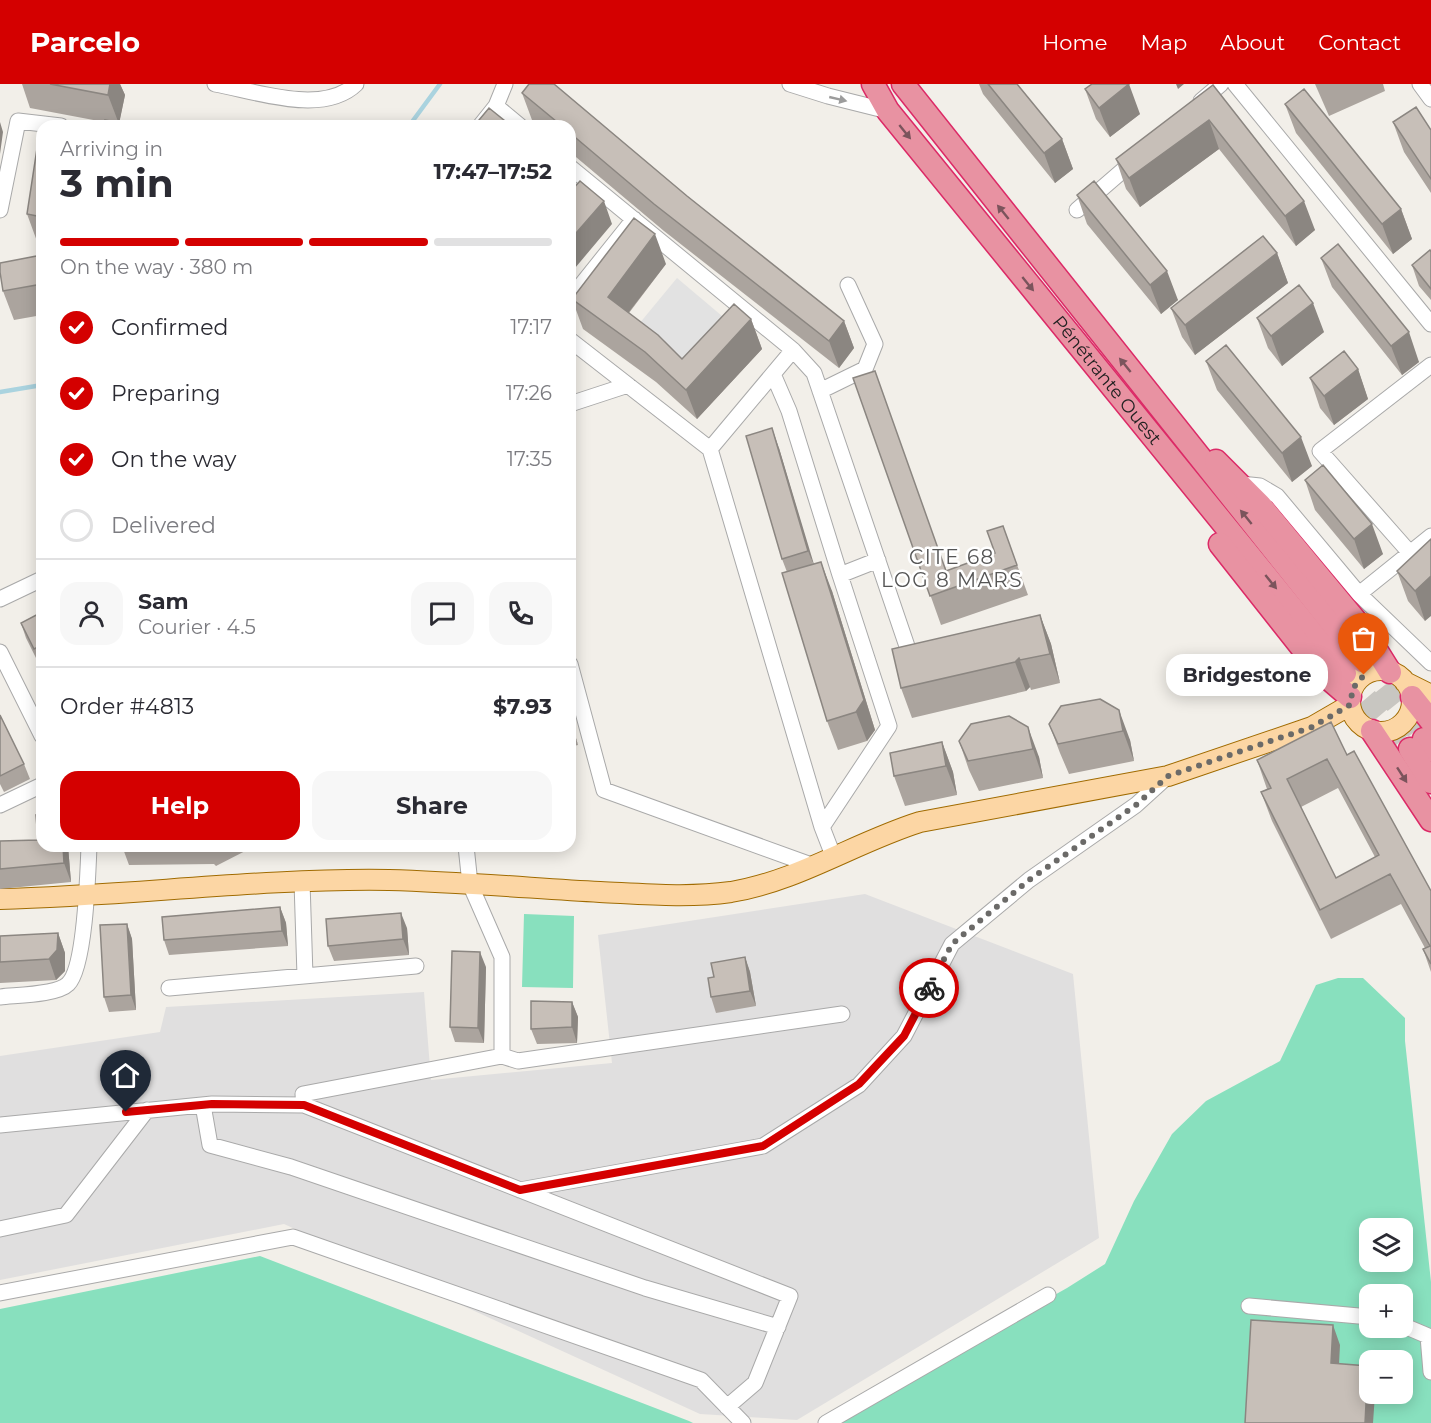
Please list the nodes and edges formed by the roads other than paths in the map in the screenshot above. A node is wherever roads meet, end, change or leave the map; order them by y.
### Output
1 (215, 84) edge
2 (356, 84) edge
3 (505, 84) edge
4 (790, 84) edge
5 (873, 84) edge
6 (903, 84) edge
7 (1221, 84) edge
8 (1235, 84) edge
9 (1420, 84) edge
10 (1431, 99) edge
11 (496, 106) junction
12 (1194, 108) edge
13 (888, 111) junction
14 (485, 120) edge
15 (513, 120) edge
16 (36, 123) edge
17 (1149, 147) edge
18 (576, 172) edge
19 (0, 210) edge
20 (1077, 210) edge
21 (634, 219) junction
22 (848, 285) dead end
23 (576, 292) edge
24 (1431, 324) edge
25 (576, 345) edge
26 (793, 350) junction
27 (1431, 365) edge
28 (773, 374) junction
29 (628, 385) junction
30 (820, 391) junction
31 (576, 402) edge
32 (1179, 433) junction
33 (710, 449) junction
34 (1168, 455) junction
35 (1241, 484) junction
36 (1431, 536) edge
37 (1410, 553) junction
38 (878, 560) junction
39 (840, 575) junction
40 (36, 582) edge
41 (1359, 594) junction
42 (0, 599) edge
43 (934, 650) edge
44 (0, 652) edge
45 (1431, 663) edge
46 (576, 686) edge
47 (1350, 701) junction
48 (1419, 714) edge
49 (36, 724) edge
50 (1312, 727) junction
51 (1368, 729) junction
52 (1168, 776) junction
53 (1431, 782) edge
54 (36, 788) edge
55 (0, 805) edge
56 (1431, 820) edge
57 (822, 827) junction
58 (89, 852) edge
59 (467, 852) edge
60 (834, 858) junction
61 (814, 866) junction
62 (303, 882) junction
63 (470, 884) junction
64 (87, 897) junction
65 (0, 899) edge
66 (416, 966) dead end
67 (304, 976) junction
68 (170, 988) dead end
69 (0, 997) edge
70 (842, 1014) dead end
71 (502, 1056) junction
72 (203, 1105) junction
73 (304, 1105) junction
74 (147, 1110) junction
75 (0, 1125) edge
76 (520, 1190) junction
77 (0, 1229) edge
78 (0, 1293) edge
79 (1048, 1295) dead end
80 (1249, 1306) dead end
81 (1359, 1316) edge
82 (778, 1327) junction
83 (1413, 1330) edge
84 (1431, 1372) edge
85 (727, 1407) junction
86 (743, 1423) edge
87 (826, 1423) edge

1 - 2 street
3 - 11 street
4 -> 13 street
5 - 13 highway, Pénétrante Ouest
32 -> 6 highway, Pénétrante Ouest
7 - 12 street
8 - 24 street
9 - 10 street
11 - 14 street
11 - 15 street
13 -> 34 highway, Pénétrante Ouest
16 - 19 street
17 - 20 street
18 - 21 street
21 - 23 street
21 - 26 street
22 - 30 street
25 - 29 street
26 - 28 street
26 - 30 street
27 - 37 street
28 - 33 street
28 - 39 street
29 - 31 street
29 - 33 street
30 - 38 street
34 -> 32 highway, Pénétrante Ouest
32 - 35 highway
33 - 57 street
34 - 47 highway
35 - 41 street
35 - 48 highway
36 - 37 street
37 - 41 street
38 - 39 street
38 - 43 street
39 - 57 street
40 - 42 street
41 - 45 street
44 - 49 street
46 - 61 street
47 - 48 main road
47 - 50 main road
47 - 51 main road
48 - 51 main road
48 - 53 highway
50 - 51 main road
50 - 52 main road
51 -> 56 highway
52 - 60 main road
52 - 76 street
54 - 55 street
57 - 60 street
58 - 64 street
59 - 63 street
60 - 61 main road
61 - 63 main road
62 - 63 main road
62 - 64 main road
62 - 67 street
63 - 71 street
64 - 65 main road
64 - 69 street
66 - 67 street
67 - 68 street
70 - 71 street
71 - 73 street
72 - 73 street
72 - 74 street
72 - 82 street
73 - 76 street
74 - 75 street
74 - 77 street
76 - 82 street
78 - 85 street
79 - 87 street
80 - 81 street
82 - 85 street
83 - 84 street
85 - 86 street

